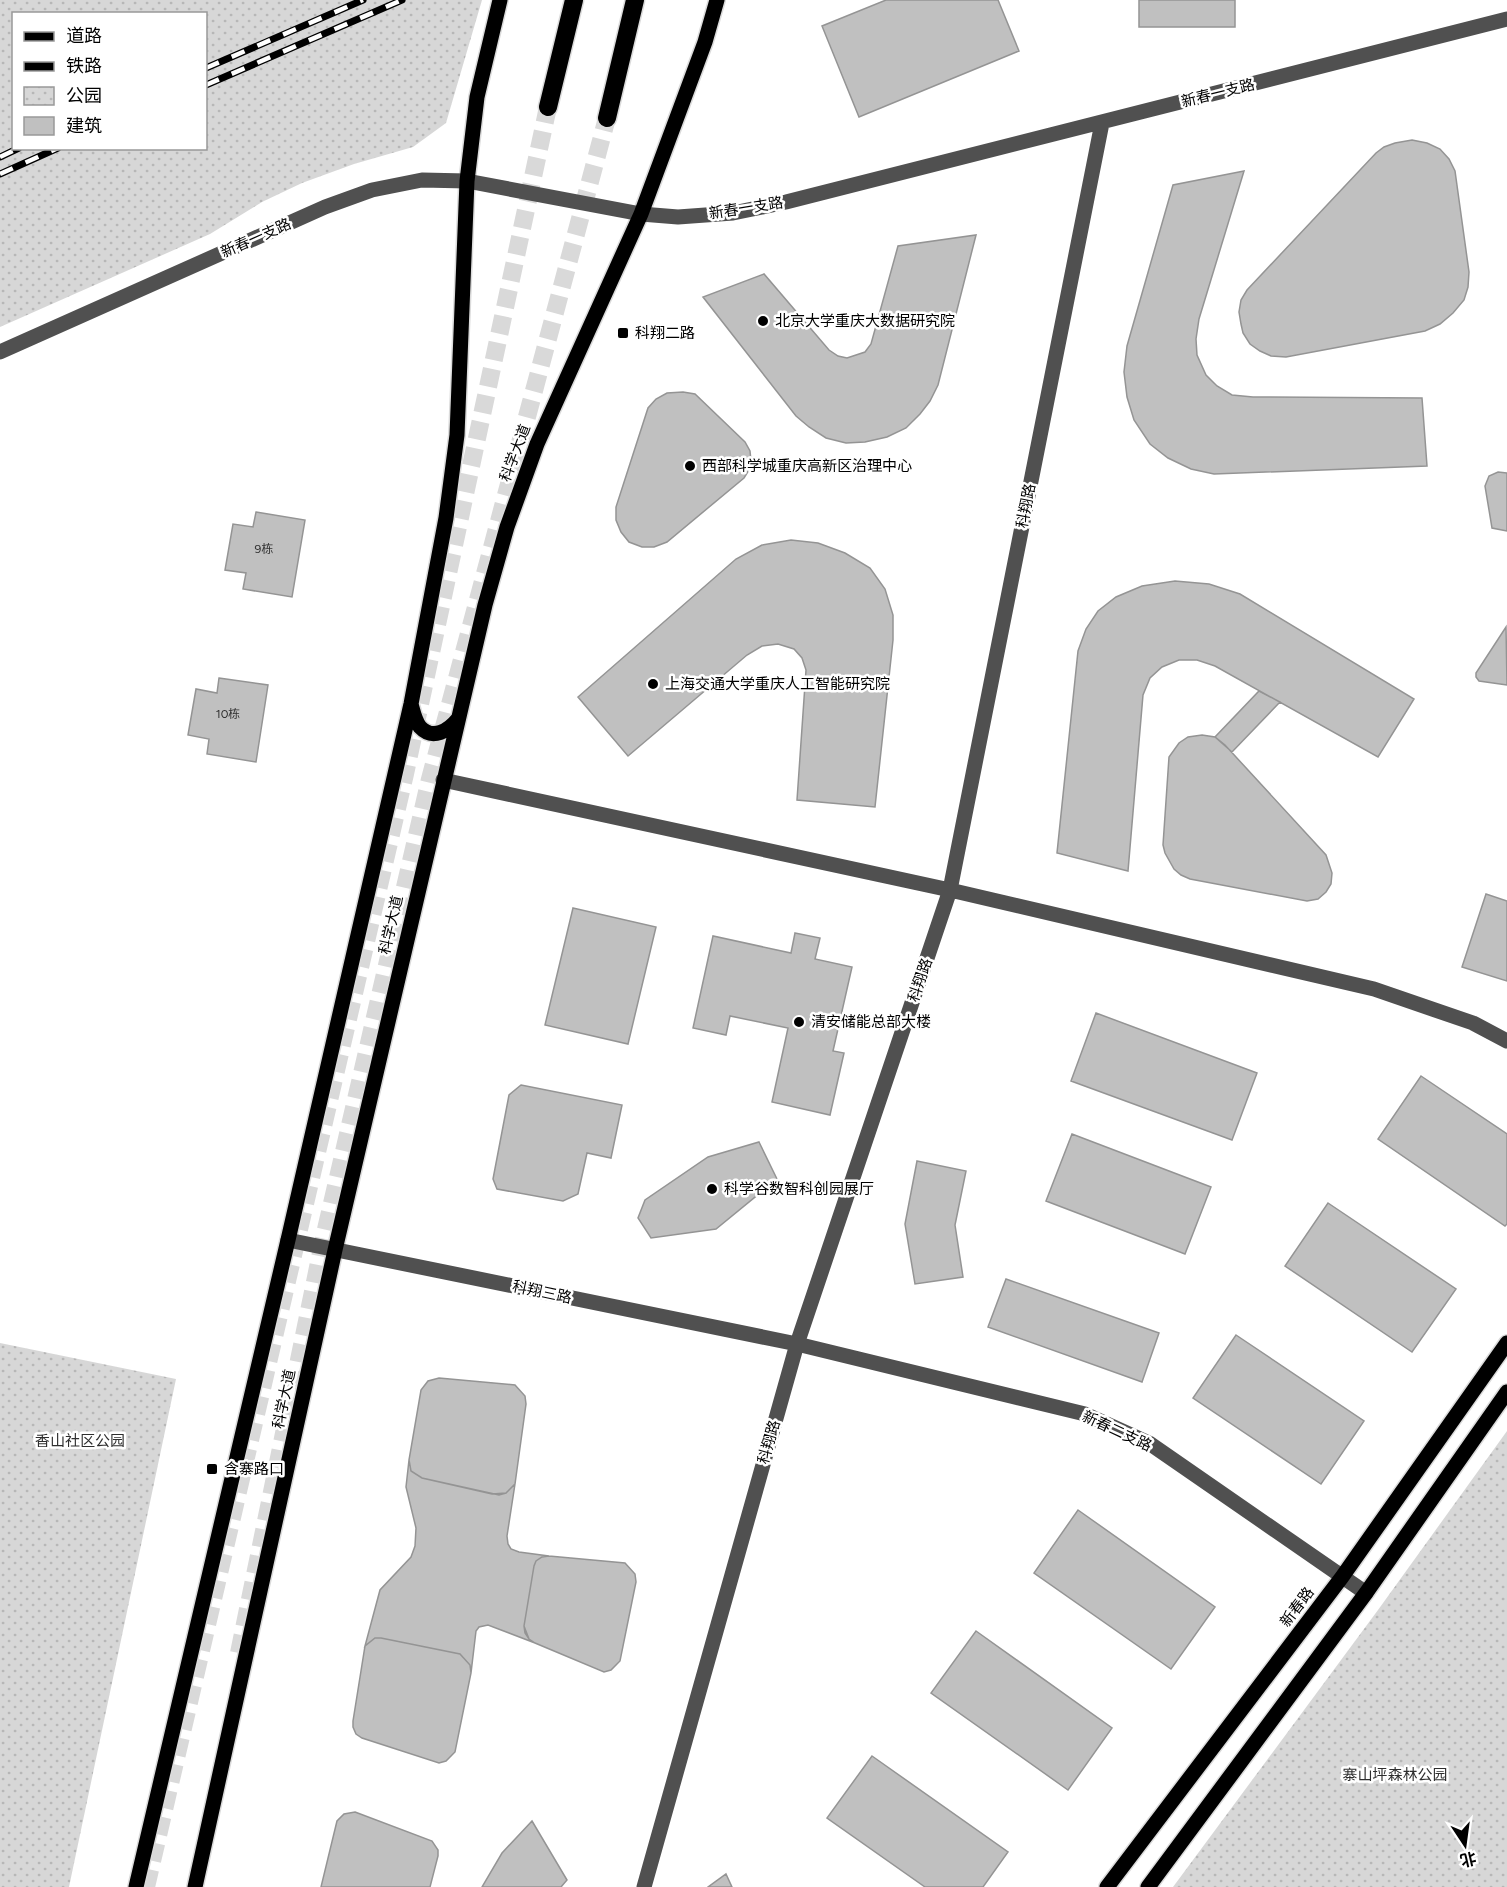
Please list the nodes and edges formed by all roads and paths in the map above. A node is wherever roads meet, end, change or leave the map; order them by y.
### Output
1 (500, 0) edge
2 (574, 0) edge
3 (635, 0) edge
4 (717, 0) edge
5 (1507, 19) edge
6 (548, 107) tunnel mouth
7 (607, 118) tunnel mouth
8 (1102, 123) junction
9 (467, 181) junction
10 (641, 214) junction
11 (0, 352) edge
12 (411, 704) junction
13 (458, 719) junction
14 (443, 780) junction
15 (950, 890) junction
16 (1507, 1041) edge
17 (288, 1240) junction
18 (335, 1250) junction
19 (1507, 1343) edge
20 (797, 1344) junction
21 (1507, 1392) edge
22 (1342, 1577) junction
23 (1366, 1593) junction
24 (136, 1887) edge
25 (195, 1887) edge
26 (644, 1887) edge
27 (1107, 1887) edge
28 (1148, 1887) edge

1 - 9 main road, 科学大道
2 - 6 highway
3 - 7 highway
4 - 10 main road, 科学大道
5 - 8 street, 新春一支路
8 - 10 street, 新春一支路
8 - 15 street, 科翔路
9 - 10 street, 新春一支路
9 - 11 street, 新春一支路
9 - 12 main road, 科学大道
10 - 13 main road, 科学大道
12 - 13 main road
12 - 17 main road, 科学大道
13 - 14 main road, 科学大道
14 - 15 street
14 - 18 main road, 科学大道
15 - 16 street
15 - 20 street, 科翔路
17 - 18 street, 科翔三路
17 - 24 main road, 科学大道
18 - 20 street, 科翔三路
18 - 25 main road, 科学大道
19 - 22 main road, 新春路
20 - 22 street, 新春二支路
20 - 26 street, 科翔路
21 - 23 main road
22 - 23 street, 新春二支路
22 - 27 main road, 新春路
23 - 28 main road

